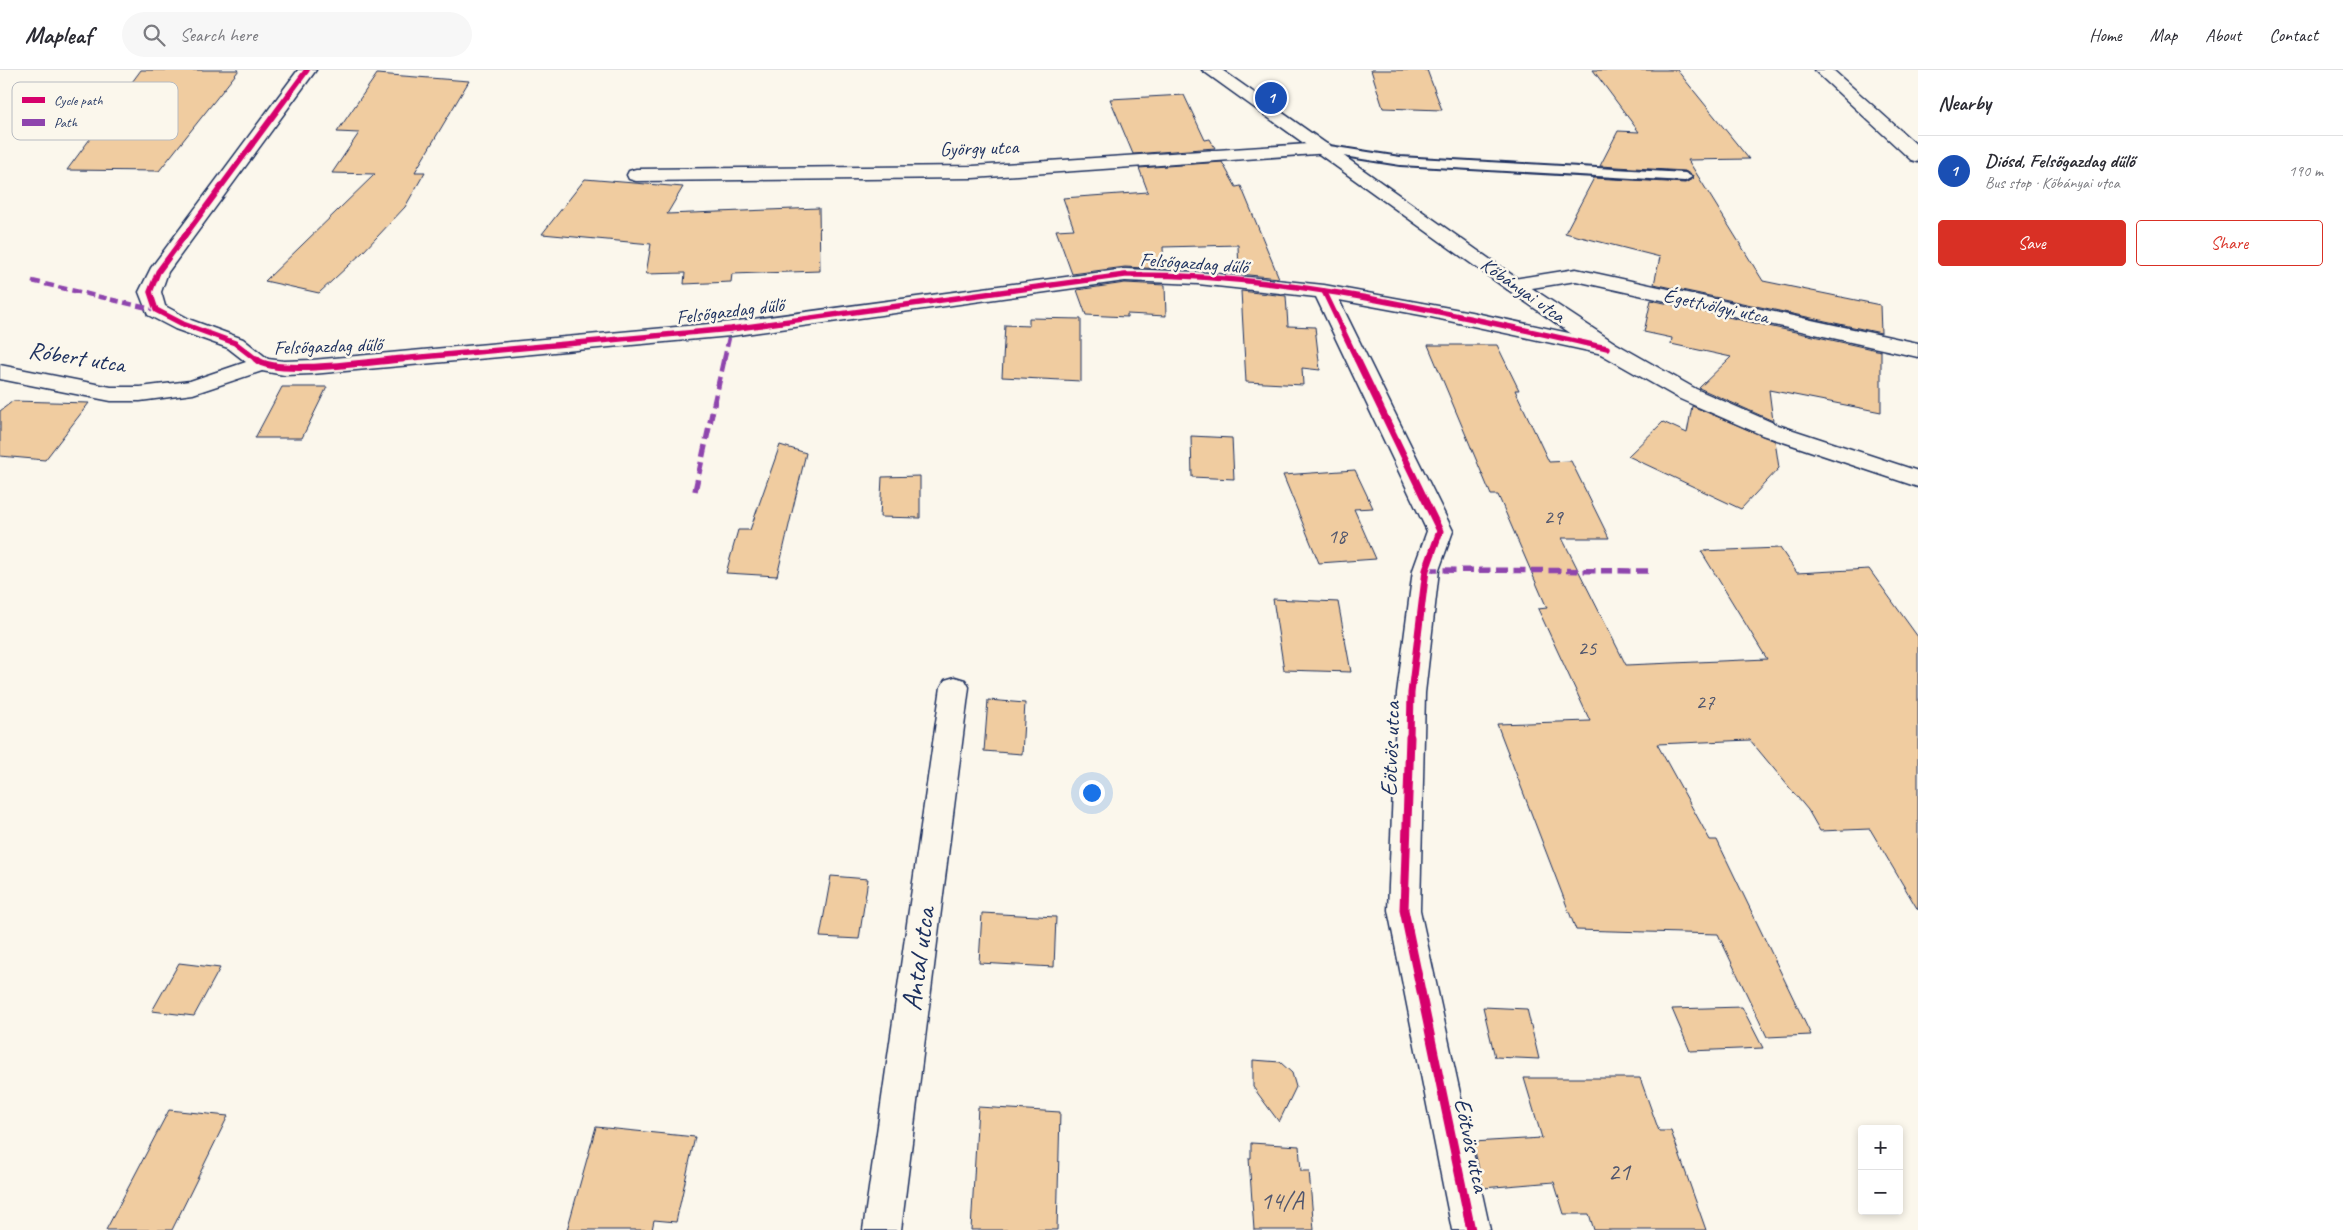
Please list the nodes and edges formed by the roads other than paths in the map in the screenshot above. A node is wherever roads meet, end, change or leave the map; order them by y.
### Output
1 (307, 70) edge
2 (1212, 70) edge
3 (1824, 70) edge
4 (1323, 149) junction
5 (1918, 156) edge
6 (636, 175) dead end
7 (1685, 177) dead end
8 (1514, 285) junction
9 (1324, 291) junction
10 (1607, 348) junction
11 (1918, 350) edge
12 (261, 364) junction
13 (0, 372) edge
14 (1918, 479) edge
15 (955, 688) dead end
16 (882, 1230) edge
17 (1471, 1230) edge

1 - 12 street, Felsőgazdag dűlő
2 - 4 street, Kőbányai utca
3 - 5 street
4 - 6 street, György utca
4 - 7 lane
4 - 8 street, Kőbányai utca
8 - 10 street, Kőbányai utca
8 - 11 street, Égettvölgyi utca
9 - 10 street, Felsőgazdag dűlő
9 - 12 street, Felsőgazdag dűlő
9 - 17 street, Eötvös utca
10 - 14 street, Kőbányai utca
12 - 13 street, Róbert utca
15 - 16 street, Antal utca

